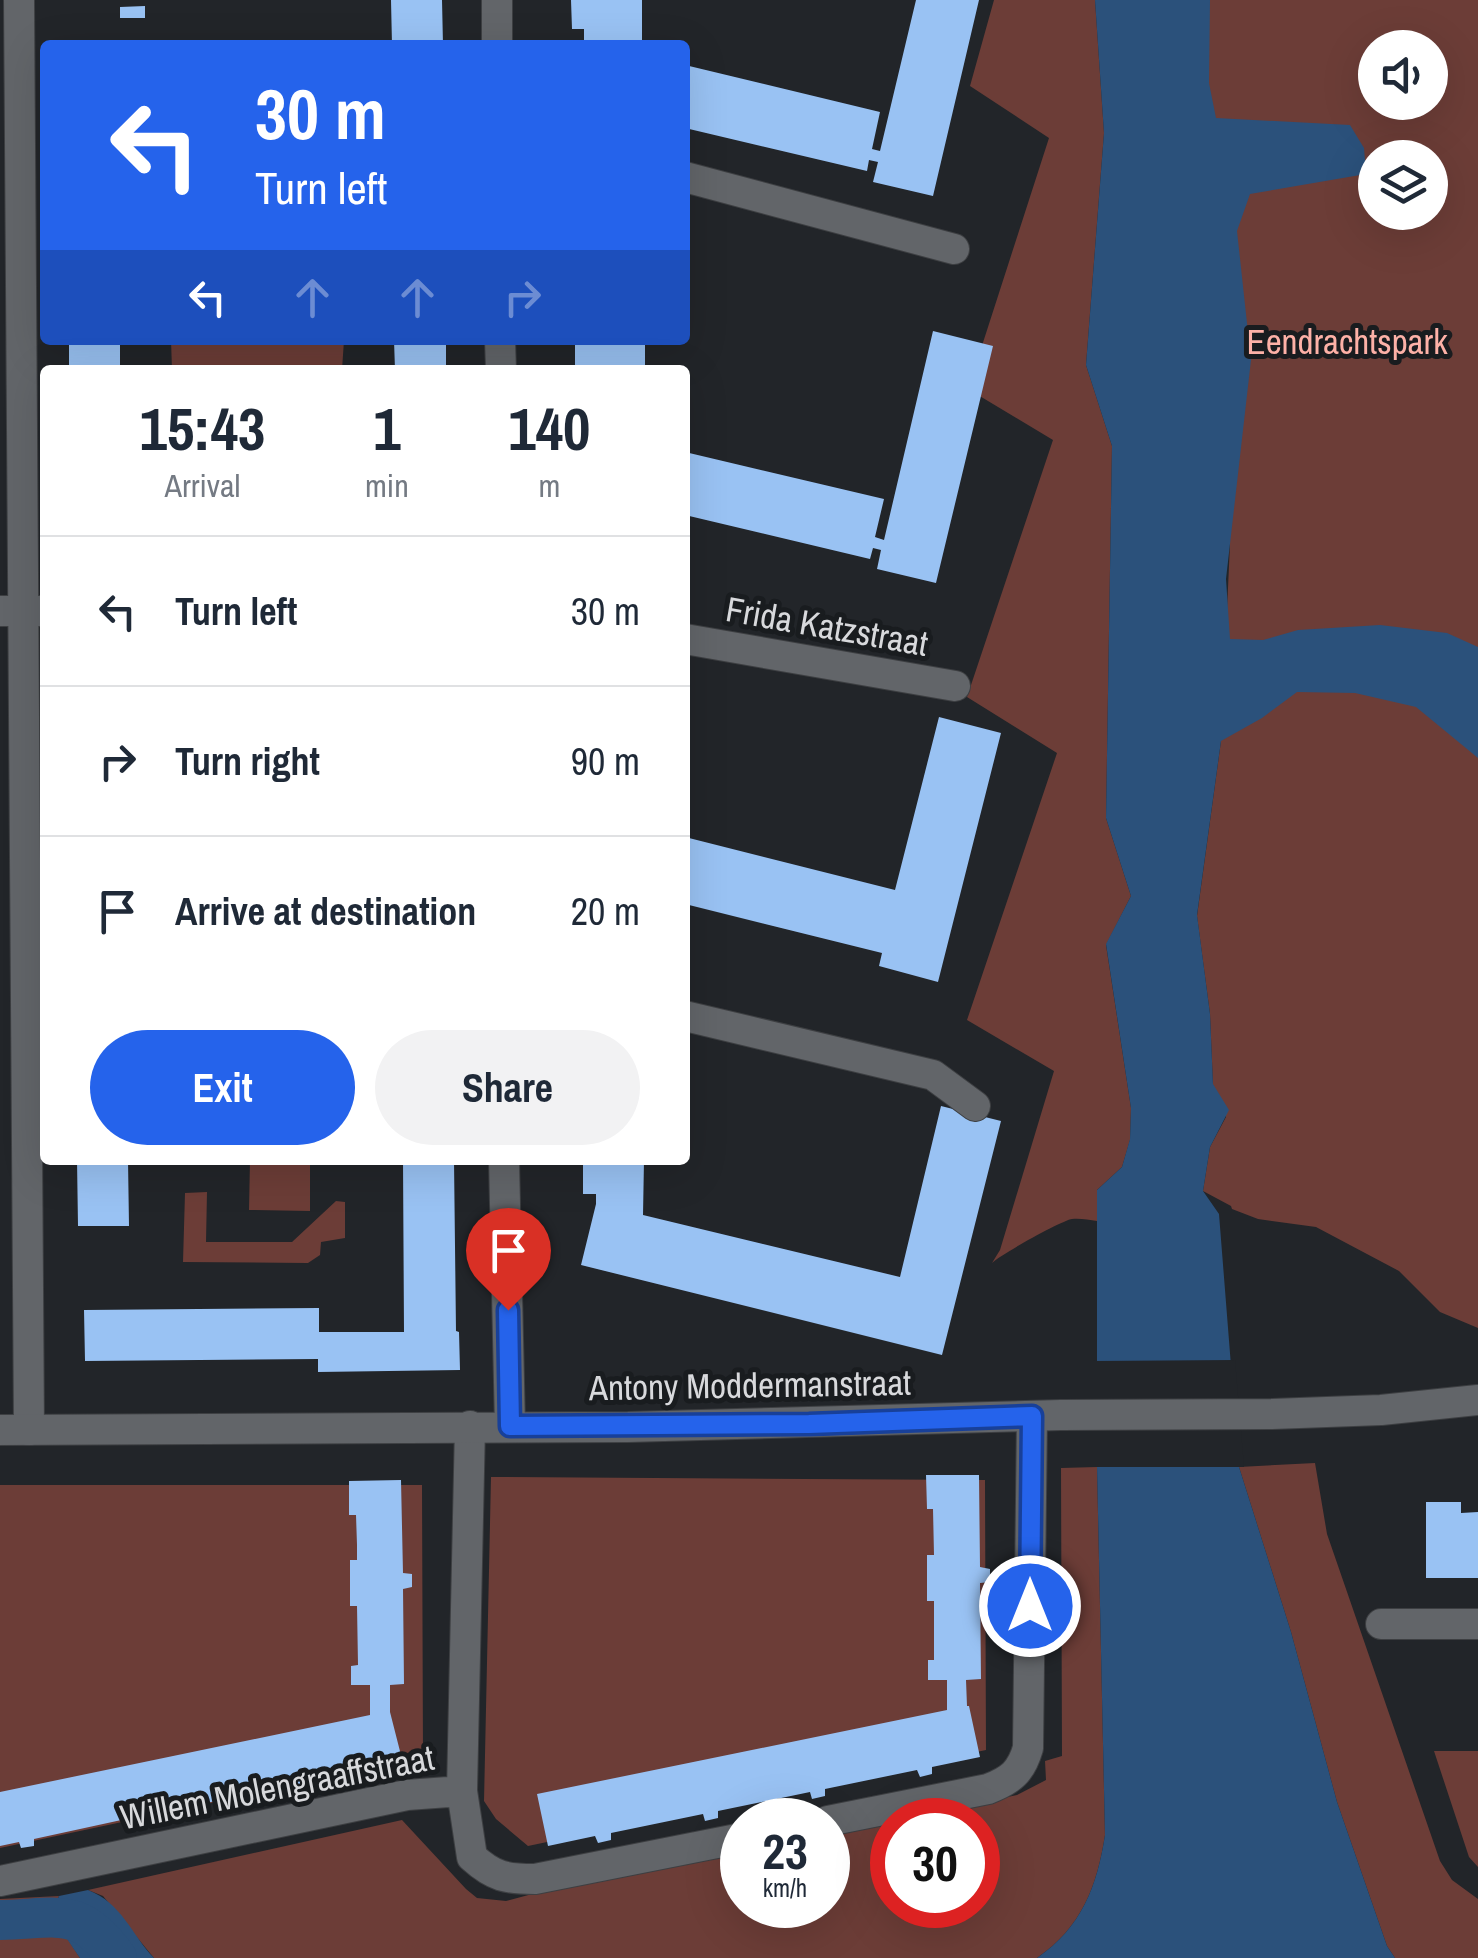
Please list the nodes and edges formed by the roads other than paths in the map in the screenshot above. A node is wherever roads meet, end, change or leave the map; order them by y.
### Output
1 (19, 0) edge
2 (497, 0) edge
3 (497, 40) edge
4 (690, 178) edge
5 (954, 249) dead end
6 (23, 611) edge
7 (690, 639) edge
8 (955, 686) dead end
9 (690, 1017) edge
10 (13, 1090) edge
11 (974, 1106) dead end
12 (504, 1165) edge
13 (1478, 1400) edge
14 (1046, 1416) junction
15 (470, 1426) junction
16 (510, 1426) junction
17 (15, 1430) edge
18 (1381, 1624) dead end
19 (1478, 1624) edge
20 (462, 1791) junction
21 (850, 1817) edge
22 (720, 1842) edge
23 (0, 1880) edge

1 - 6 street
2 - 3 street
4 - 5 street
6 - 10 street
7 - 8 street, Frida Katzstraat
9 - 11 street
10 - 17 street
12 - 16 street
13 - 14 street, Antony Moddermanstraat
14 - 16 street, Antony Moddermanstraat
14 - 21 street
15 - 16 street, Antony Moddermanstraat
15 - 17 street, Antony Moddermanstraat
15 - 20 street
18 - 19 street
20 - 22 street, Willem Molengraaffstraat
20 - 23 street, Willem Molengraaffstraat

